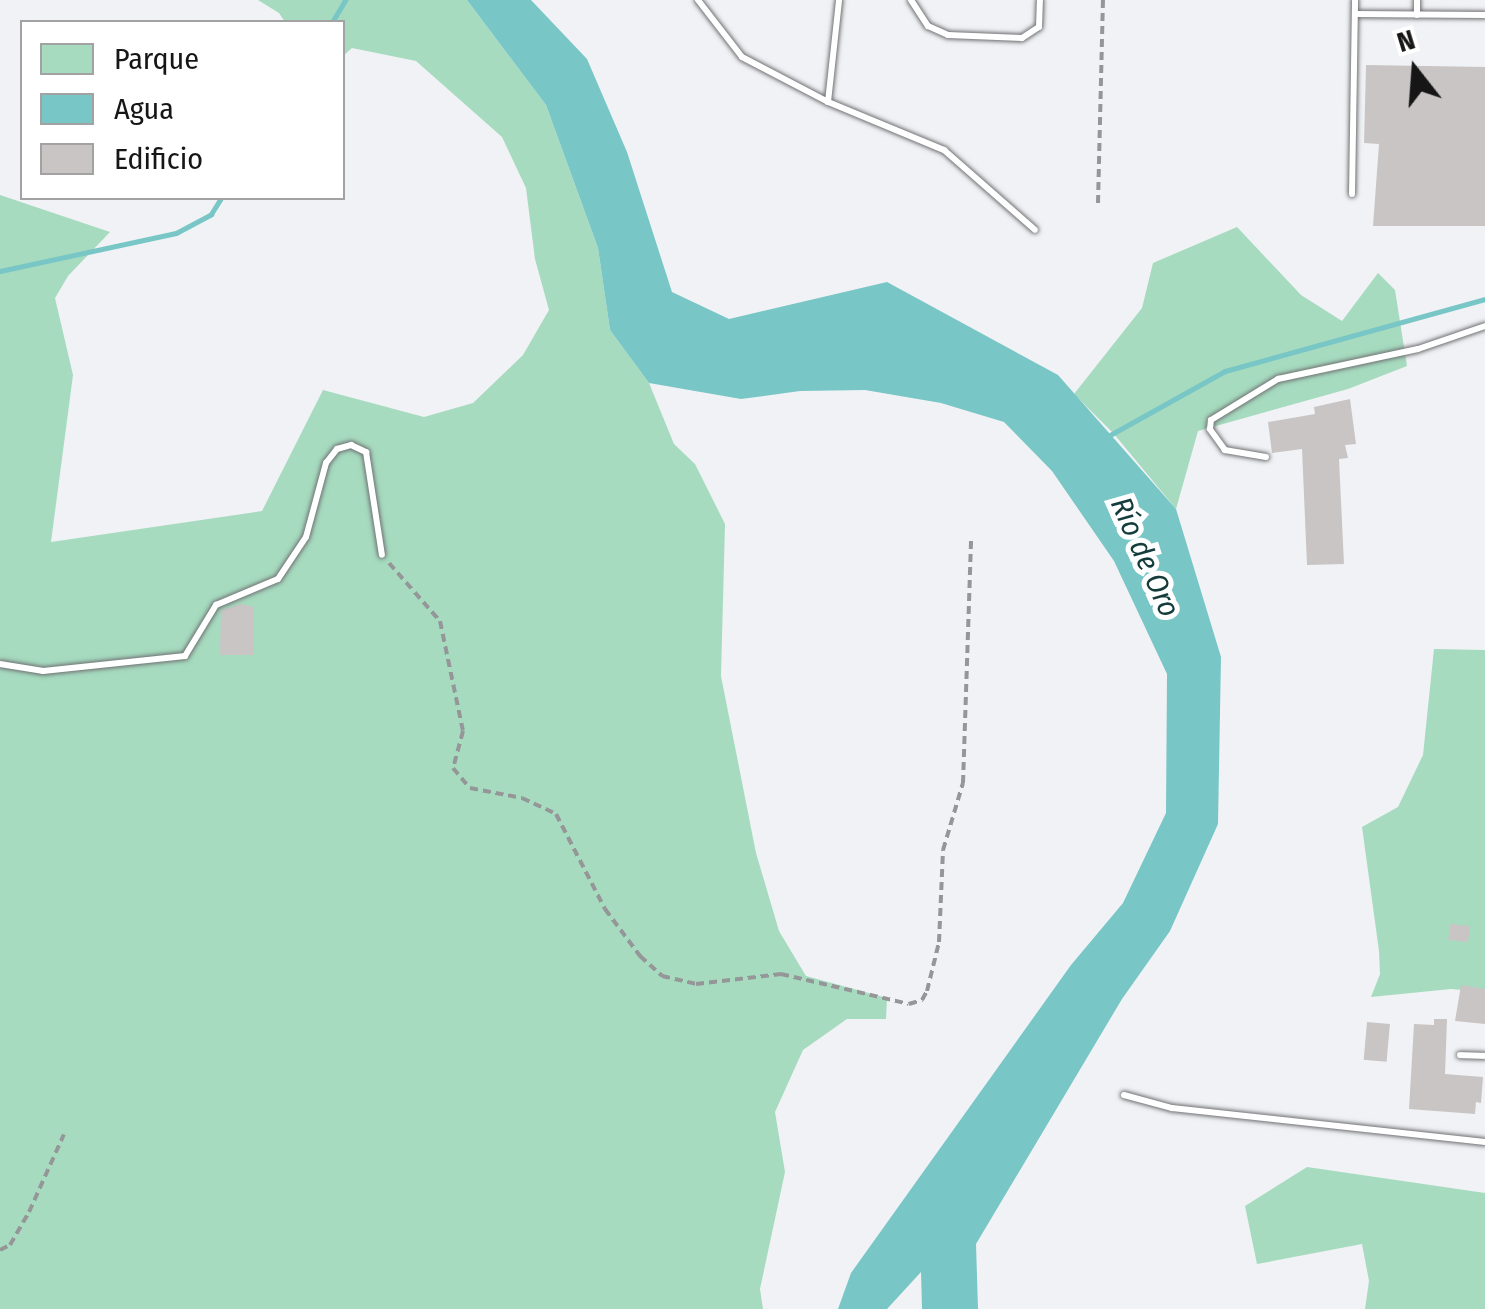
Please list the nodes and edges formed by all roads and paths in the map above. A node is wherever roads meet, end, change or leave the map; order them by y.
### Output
1 (698, 0) edge
2 (838, 0) edge
3 (911, 0) edge
4 (1040, 0) edge
5 (1103, 0) edge
6 (1355, 0) edge
7 (1417, 0) edge
8 (1355, 14) junction
9 (1417, 15) junction
10 (1485, 15) edge
11 (828, 102) junction
12 (1352, 194) dead end
13 (1098, 202) dead end
14 (1034, 230) dead end
15 (1485, 326) edge
16 (1266, 457) dead end
17 (971, 537) dead end
18 (382, 556) joint
19 (0, 664) edge
20 (1460, 1055) dead end
21 (1485, 1056) edge
22 (1124, 1095) dead end
23 (64, 1134) dead end
24 (1485, 1142) edge
25 (0, 1250) edge

1 - 11 lane
2 - 11 lane
3 - 4 lane
5 - 13 path
6 - 8 lane
7 - 9 lane
8 - 9 lane
8 - 12 lane
9 - 10 lane
11 - 14 lane
15 - 16 lane
17 - 18 path
18 - 19 lane
20 - 21 lane
22 - 24 lane
23 - 25 path

